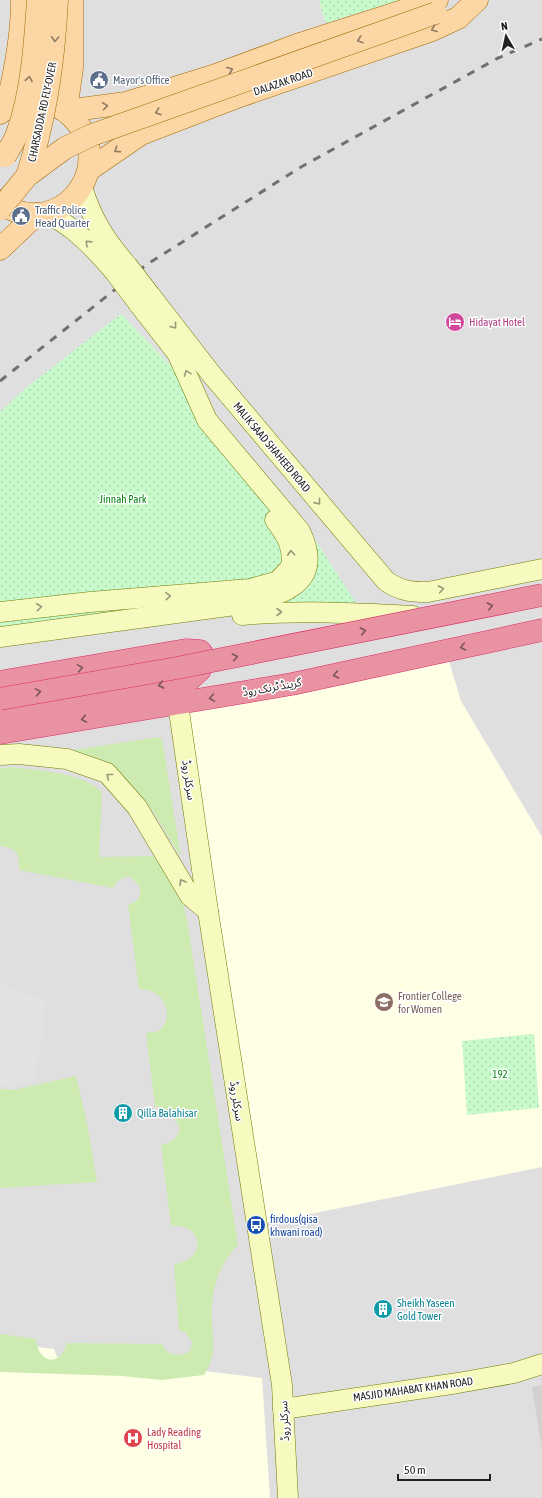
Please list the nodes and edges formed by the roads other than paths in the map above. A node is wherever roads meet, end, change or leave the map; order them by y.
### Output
1 (22, 0) edge
2 (38, 0) edge
3 (57, 0) edge
4 (72, 0) edge
5 (471, 0) edge
6 (477, 0) edge
7 (436, 6) edge
8 (2, 111) edge
9 (66, 111) junction
10 (3, 160) edge
11 (27, 176) junction
12 (86, 178) junction
13 (0, 201) edge
14 (0, 209) edge
15 (42, 213) junction
16 (0, 249) edge
17 (121, 268) junction
18 (144, 299) junction
19 (201, 409) junction
20 (542, 569) edge
21 (542, 595) edge
22 (0, 612) edge
23 (433, 618) junction
24 (542, 630) edge
25 (0, 637) edge
26 (0, 648) edge
27 (0, 682) edge
28 (0, 699) edge
29 (178, 704) junction
30 (0, 717) edge
31 (0, 733) edge
32 (0, 755) edge
33 (208, 911) junction
34 (542, 1364) edge
35 (283, 1409) junction
36 (288, 1498) edge

1 - 8 main road
10 -> 2 main road, CHARSADDA RD FLY-OVER, bridge
3 -> 11 main road, CHARSADDA RD FLY-OVER, bridge
4 - 9 main road
5 - 7 main road
6 -> 12 main road, DALAZAK ROAD
9 -> 7 main road
7 -> 11 main road, bridge
8 - 9 main road
9 - 12 main road
11 - 14 main road, bridge
12 - 15 main road, DALAZAK ROAD
12 - 17 street, MALIK SAAD SHAHEED ROAD
13 - 15 main road
15 - 16 main road
17 -> 15 street, MALIK SAAD SHAHEED ROAD
17 - 18 street, MALIK SAAD SHAHEED ROAD, bridge
19 -> 18 street, MALIK SAAD SHAHEED ROAD
18 -> 20 street, MALIK SAAD SHAHEED ROAD
22 -> 19 street
19 - 25 street
23 -> 21 highway, bridge
26 -> 23 street, bridge
28 -> 23 highway, bridge
24 -> 29 highway, گرینڈ ٹرنک روڈ
27 -> 30 highway
29 -> 31 highway, گرینڈ ٹرنک روڈ
29 - 33 street, سرکلر روڈ
33 -> 32 street
33 - 35 street, سرکلر روڈ
34 - 35 street, MASJID MAHABAT KHAN ROAD
35 - 36 street, سرکلر روڈ

